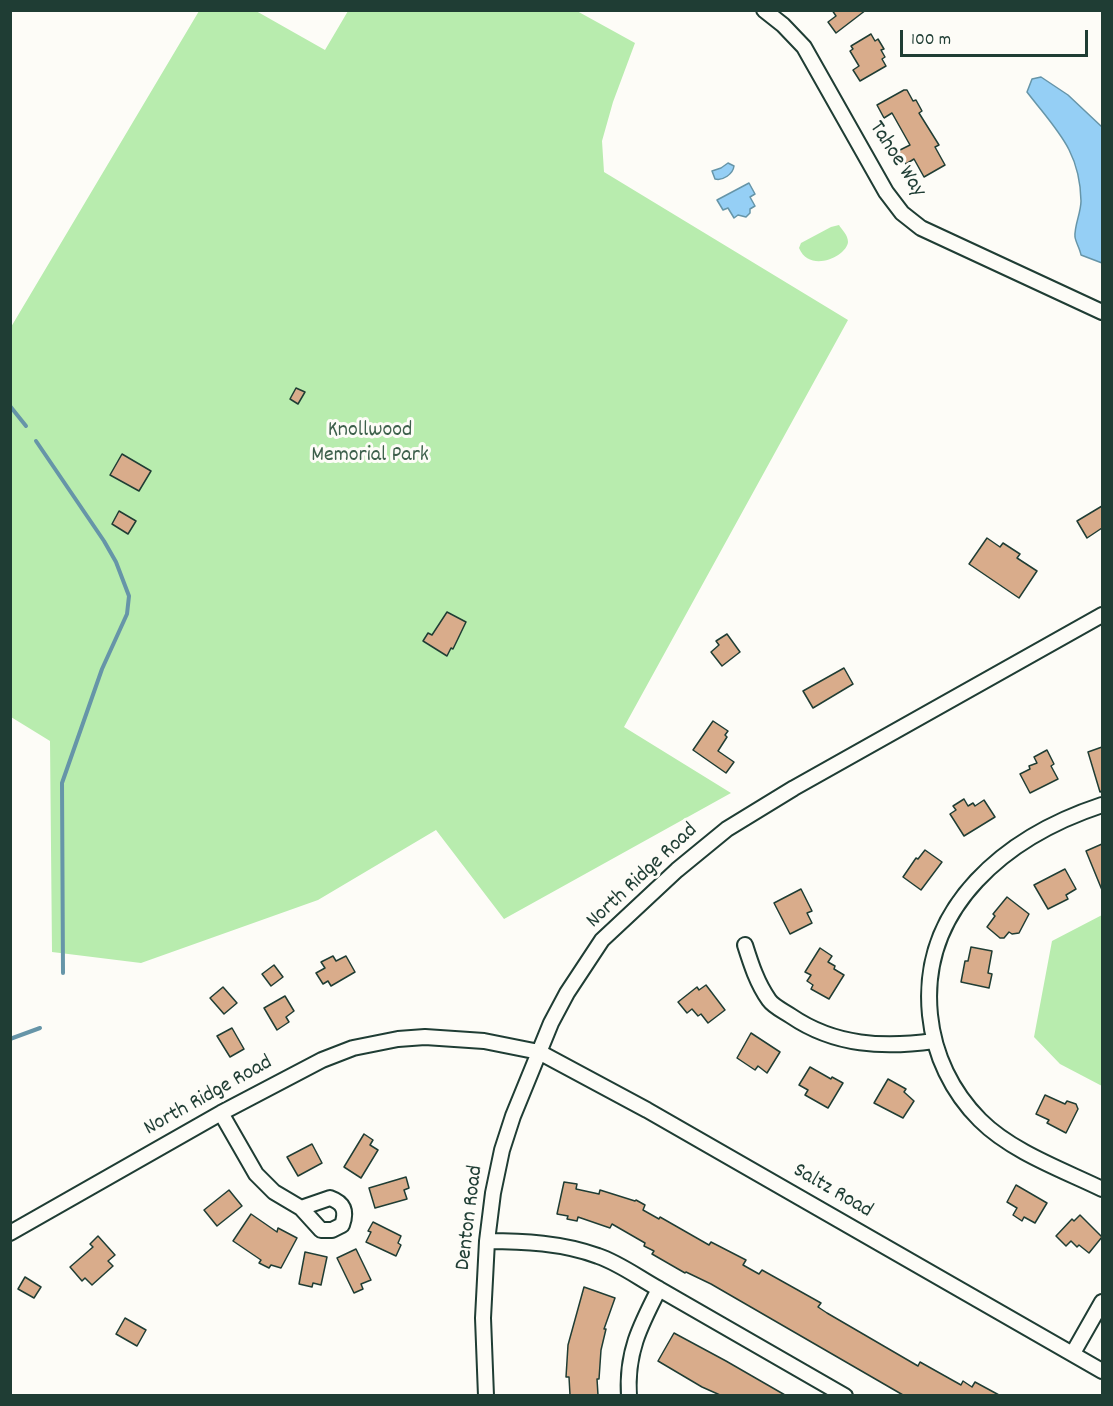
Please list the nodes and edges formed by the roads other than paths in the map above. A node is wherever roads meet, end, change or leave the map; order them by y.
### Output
1 (764, 10) edge
2 (1102, 312) edge
3 (1102, 615) edge
4 (1102, 805) edge
5 (746, 945) dead end
6 (934, 1041) junction
7 (539, 1052) junction
8 (221, 1113) junction
9 (1102, 1189) edge
10 (301, 1208) dead end
11 (10, 1233) edge
12 (487, 1241) junction
13 (659, 1289) junction
14 (1102, 1302) edge
15 (1073, 1353) junction
16 (1102, 1371) edge
17 (486, 1395) edge
18 (629, 1395) edge
19 (845, 1395) edge

1 - 2 street, Tahoe Way
3 - 7 street, North Ridge Road
4 - 6 street
5 - 6 street
6 - 9 street
7 - 8 street, North Ridge Road
7 - 12 street, Denton Road
7 - 15 street, Saltz Road
8 - 10 street
8 - 11 street, North Ridge Road
12 - 13 street
12 - 17 street, Denton Road
13 - 18 street
13 - 19 street
14 - 15 street
15 - 16 street, Saltz Road

